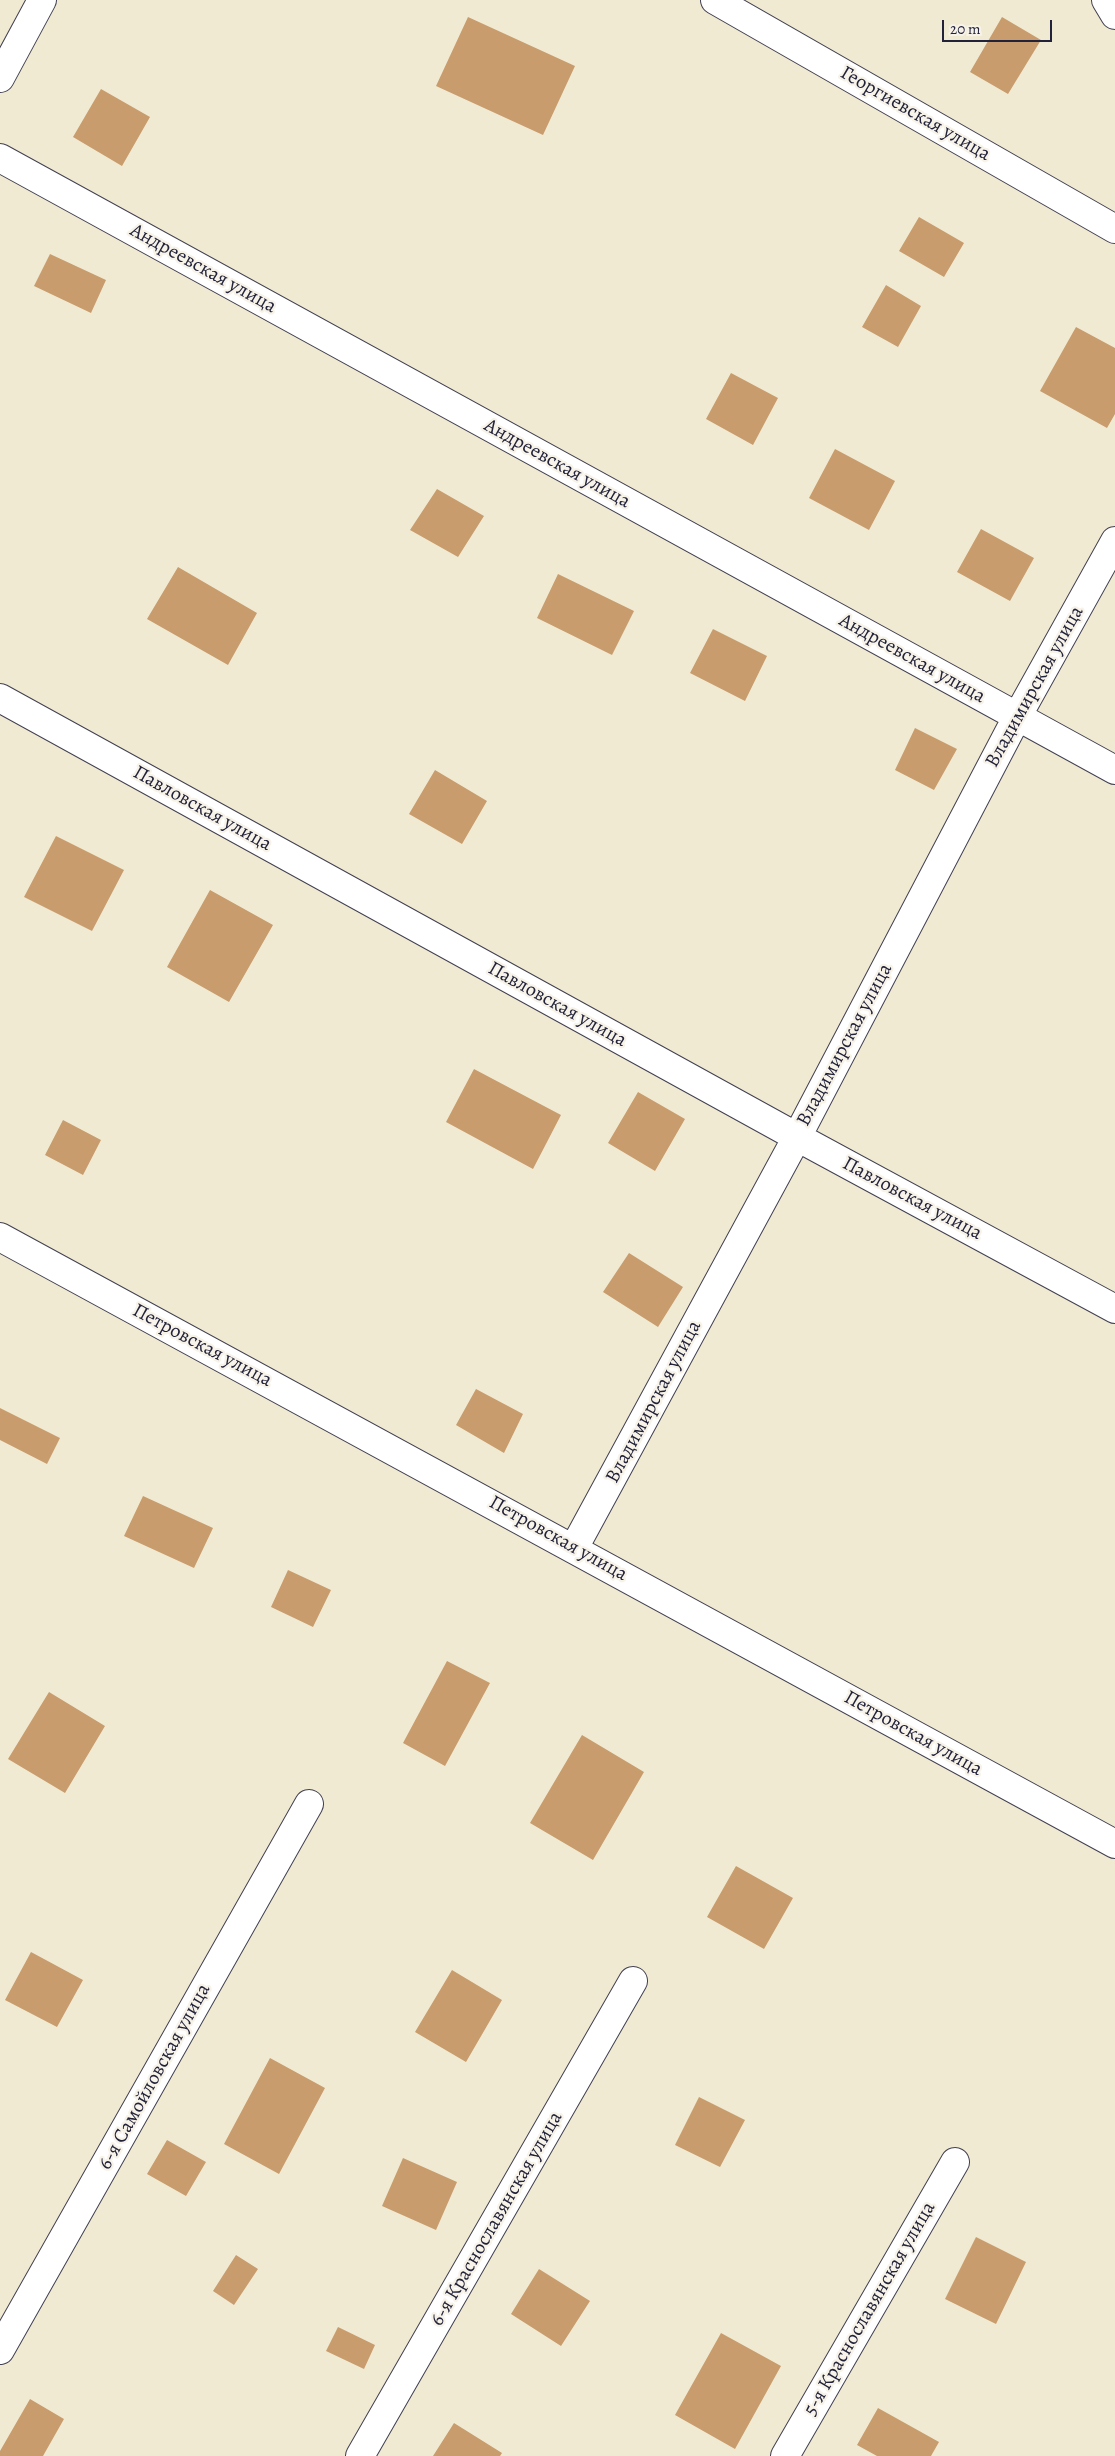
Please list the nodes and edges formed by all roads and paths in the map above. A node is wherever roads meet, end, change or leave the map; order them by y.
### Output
1 (42, 0) edge
2 (715, 0) edge
3 (1106, 0) edge
4 (1115, 16) edge
5 (0, 78) edge
6 (0, 158) edge
7 (1115, 229) edge
8 (1115, 541) edge
9 (0, 698) edge
10 (1017, 716) junction
11 (1115, 770) edge
12 (797, 1137) junction
13 (0, 1237) edge
14 (1115, 1309) edge
15 (574, 1548) junction
16 (309, 1804) dead end
17 (1115, 1844) edge
18 (634, 1981) dead end
19 (955, 2162) dead end
20 (0, 2350) edge
21 (360, 2456) edge
22 (785, 2456) edge

1 - 5 street
2 - 7 street, Георгиевская улица
3 - 4 street
6 - 10 street, Андреевская улица
8 - 10 street, Владимирская улица
9 - 12 street, Павловская улица
10 - 11 street, Андреевская улица
10 - 12 street, Владимирская улица
12 - 14 street, Павловская улица
12 - 15 street, Владимирская улица
13 - 15 street, Петровская улица
15 - 17 street, Петровская улица
16 - 20 street, 6-я Самойловская улица
18 - 21 street, 6-я Краснославянская улица
19 - 22 street, 5-я Краснославянская улица

